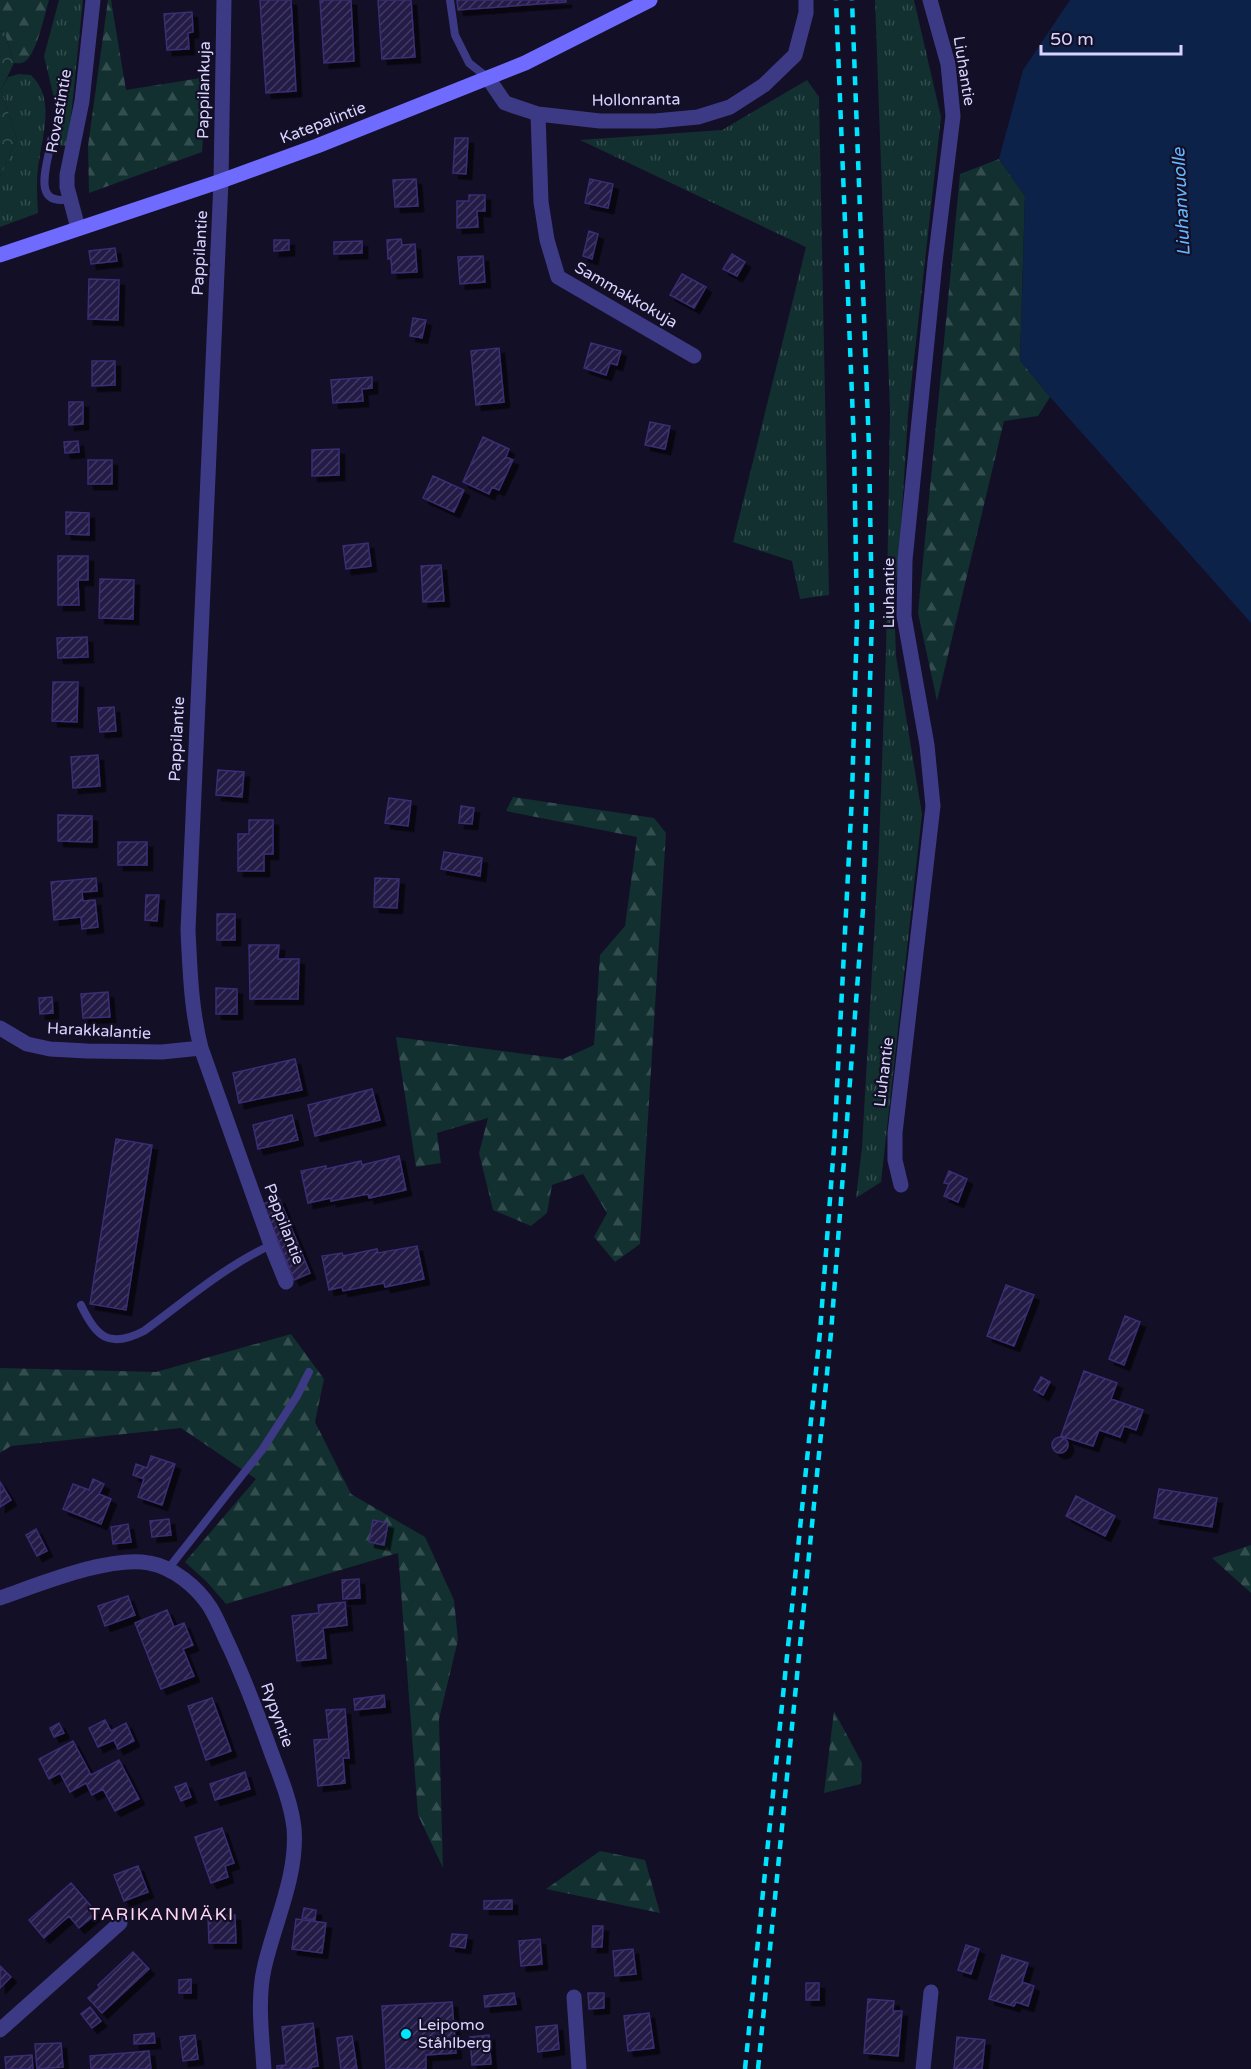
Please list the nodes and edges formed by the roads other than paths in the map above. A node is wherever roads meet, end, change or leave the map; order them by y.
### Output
1 (93, 0) edge
2 (224, 0) edge
3 (450, 0) edge
4 (650, 0) edge
5 (806, 0) edge
6 (930, 0) edge
7 (488, 78) junction
8 (538, 114) junction
9 (51, 140) dead end
10 (221, 181) junction
11 (70, 199) junction
12 (78, 228) junction
13 (0, 255) edge
14 (694, 356) dead end
15 (0, 1028) edge
16 (201, 1048) junction
17 (901, 1185) dead end
18 (271, 1245) junction
19 (286, 1282) dead end
20 (81, 1305) dead end
21 (309, 1372) dead end
22 (168, 1569) junction
23 (0, 1598) edge
24 (120, 1923) dead end
25 (931, 1992) dead end
26 (574, 1997) dead end
27 (0, 2030) edge
28 (264, 2069) edge
29 (579, 2069) edge
30 (923, 2069) edge

1 - 11 street, Rovastintie
2 - 10 street, Pappilankuja
3 - 7 lane
4 - 7 street, Katepalintie
5 - 8 street, Hollonranta
6 - 17 street, Liuhantie
7 - 8 street, Hollonranta
7 - 10 street, Katepalintie
8 - 14 street, Sammakkokuja
9 - 11 lane
10 - 12 street, Katepalintie
10 - 16 street, Pappilantie
11 - 12 street, Rovastintie
12 - 13 street, Katepalintie
15 - 16 street, Harakkalantie
16 - 18 street, Pappilantie
18 - 19 street, Pappilantie
18 - 20 lane
21 - 22 lane
22 - 23 street, Rypyntie
22 - 28 street, Rypyntie
24 - 27 street
25 - 30 street
26 - 29 street

